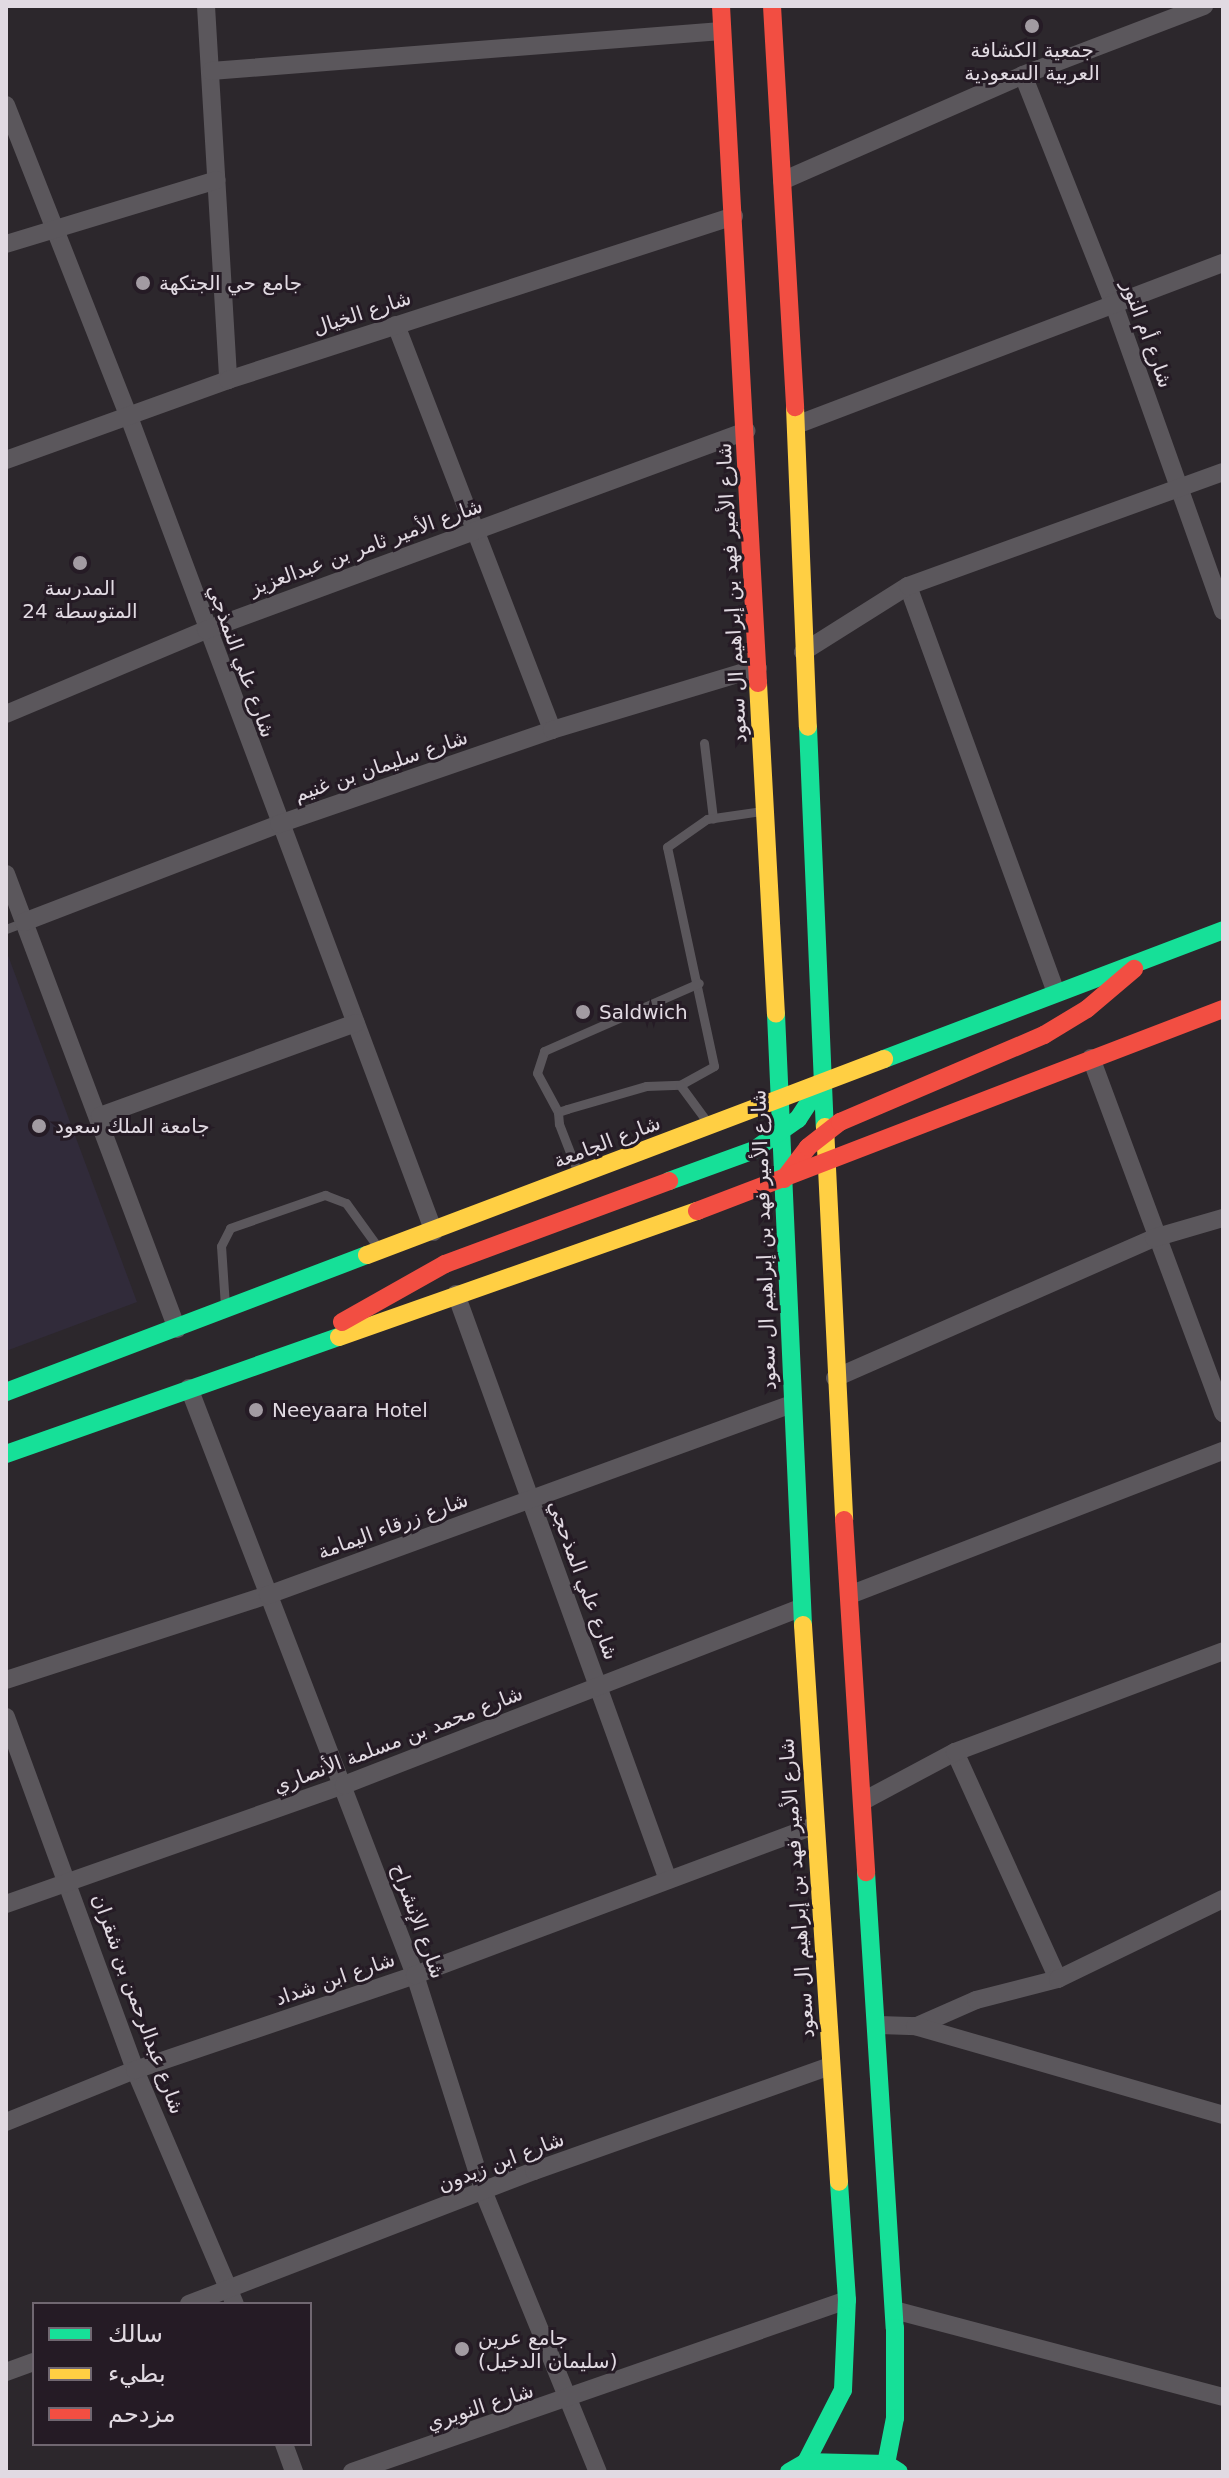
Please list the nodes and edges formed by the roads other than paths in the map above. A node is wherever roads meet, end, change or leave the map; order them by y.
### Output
1 (206, 6) edge
2 (721, 6) edge
3 (772, 6) edge
4 (1204, 6) edge
5 (721, 31) junction
6 (211, 71) junction
7 (1023, 75) junction
8 (6, 105) edge
9 (217, 180) junction
10 (782, 181) junction
11 (734, 216) junction
12 (56, 226) junction
13 (6, 244) edge
14 (1223, 263) edge
15 (1113, 302) junction
16 (396, 325) junction
17 (228, 380) junction
18 (129, 417) junction
19 (796, 425) junction
20 (746, 431) junction
21 (6, 460) edge
22 (1223, 472) edge
23 (1178, 488) junction
24 (473, 530) junction
25 (908, 586) junction
26 (1223, 611) edge
27 (206, 630) junction
28 (803, 652) junction
29 (758, 668) junction
30 (6, 714) edge
31 (552, 730) junction
32 (704, 743) dead end
33 (765, 811) junction
34 (713, 818) junction
35 (279, 824) junction
36 (6, 874) edge
37 (24, 922) junction
38 (6, 929) edge
39 (1223, 930) edge
40 (1143, 959) junction
41 (699, 983) junction
42 (1056, 992) junction
43 (1223, 1009) edge
44 (356, 1023) junction
45 (1091, 1058) junction
46 (821, 1084) junction
47 (680, 1085) junction
48 (781, 1099) junction
49 (558, 1112) junction
50 (100, 1116) junction
51 (710, 1125) junction
52 (783, 1133) junction
53 (824, 1133) junction
54 (825, 1166) junction
55 (579, 1177) junction
56 (784, 1179) junction
57 (1223, 1218) edge
58 (434, 1232) junction
59 (1154, 1238) junction
60 (382, 1252) junction
61 (456, 1294) junction
62 (225, 1311) junction
63 (177, 1329) junction
64 (313, 1345) junction
65 (835, 1378) junction
66 (189, 1388) junction
67 (6, 1392) edge
68 (792, 1404) junction
69 (1223, 1413) edge
70 (1223, 1451) edge
71 (6, 1454) edge
72 (530, 1499) junction
73 (852, 1594) junction
74 (268, 1595) junction
75 (802, 1607) junction
76 (1223, 1651) edge
77 (6, 1680) edge
78 (598, 1687) junction
79 (6, 1717) edge
80 (955, 1752) junction
81 (344, 1785) junction
82 (865, 1800) junction
83 (814, 1826) junction
84 (69, 1880) junction
85 (668, 1880) junction
86 (1223, 1899) edge
87 (6, 1904) edge
88 (415, 1975) junction
89 (1058, 1979) junction
90 (879, 2025) junction
91 (915, 2026) junction
92 (831, 2066) junction
93 (135, 2070) junction
94 (1223, 2115) edge
95 (6, 2122) edge
96 (484, 2193) junction
97 (232, 2296) edge
98 (847, 2300) junction
99 (200, 2302) edge
100 (894, 2310) junction
101 (32, 2363) edge
102 (6, 2372) edge
103 (1223, 2397) edge
104 (566, 2401) junction
105 (285, 2446) edge
106 (806, 2462) junction
107 (893, 2468) edge
108 (294, 2472) edge
109 (352, 2472) edge
110 (598, 2472) edge
111 (789, 2472) edge

1 - 6 street
2 - 5 main road, شارع الأمير فهد بن إبراهيم ال سعود
3 - 10 main road
4 - 7 street
5 - 6 street
5 - 11 main road, شارع الأمير فهد بن إبراهيم ال سعود
6 - 9 street
7 - 10 street
7 - 15 street, شارع أم النور
8 - 12 street, شارع علي النمذجي
9 - 12 street
9 - 17 street
10 - 19 main road
11 - 16 street, شارع الخيال
11 - 20 main road, شارع الأمير فهد بن إبراهيم ال سعود
12 - 13 street
12 - 18 street, شارع علي النمذجي
14 - 15 street
15 - 19 street
15 - 23 street, شارع أم النور
16 - 17 street, شارع الخيال
16 - 24 street
17 - 18 street, شارع الخيال
18 - 21 street, شارع الخيال
18 - 27 street, شارع علي النمذجي
19 - 28 main road
20 - 24 street, شارع الأمير ثامر بن عبدالعزيز
20 - 29 main road, شارع الأمير فهد بن إبراهيم ال سعود
22 - 23 street
23 - 25 street
23 - 26 street, شارع أم النور
24 - 27 street, شارع الأمير ثامر بن عبدالعزيز
24 - 31 street
25 - 28 street
25 - 42 street
27 - 30 street, شارع الأمير ثامر بن عبدالعزيز
27 - 35 street, شارع علي النمذجي
28 - 46 main road
29 - 31 street, شارع سليمان بن غنيم
29 - 33 main road, شارع الأمير فهد بن إبراهيم ال سعود
31 - 35 street, شارع سليمان بن غنيم
32 - 34 lane
33 - 34 lane
33 - 48 main road, شارع الأمير فهد بن إبراهيم ال سعود
34 - 41 lane
35 - 37 street, شارع سليمان بن غنيم
35 - 44 street, شارع علي النمذجي
36 - 37 street
37 - 38 lane
37 - 50 street
39 - 40 main road, شارع الجامعة
40 - 42 main road, شارع الجامعة
40 - 53 main road
41 - 47 lane
41 - 49 lane
42 - 46 main road, شارع الجامعة
43 - 45 main road
44 - 50 street
44 - 58 street, شارع علي النمذجي
45 - 54 main road
45 - 59 street
46 - 48 main road, شارع الجامعة
46 - 52 main road
46 - 53 main road
47 - 49 lane
47 - 51 lane
48 - 51 main road, شارع الجامعة
48 - 52 main road, شارع الأمير فهد بن إبراهيم ال سعود
49 - 55 lane
50 - 63 street
51 - 55 main road, شارع الجامعة
52 - 56 main road, شارع الأمير فهد بن إبراهيم ال سعود
52 - 64 main road
53 - 54 main road
53 - 56 main road
54 - 56 main road
54 - 65 main road
55 - 58 main road, شارع الجامعة
56 - 61 main road
56 - 68 main road, شارع الأمير فهد بن إبراهيم ال سعود
57 - 59 street
58 - 60 main road, شارع الجامعة
59 - 65 street
59 - 69 street
60 - 62 main road, شارع الجامعة
60 - 62 lane
61 - 64 main road
61 - 72 street, شارع علي المذحجي
62 - 63 main road, شارع الجامعة
63 - 67 main road, شارع الجامعة
64 - 66 main road
65 - 73 main road
66 - 71 main road
66 - 74 street, شارع الإنشراح
68 - 72 street, شارع زرقاء اليمامة
68 - 75 main road, شارع الأمير فهد بن إبراهيم ال سعود
70 - 73 street
72 - 74 street, شارع زرقاء اليمامة
72 - 78 street, شارع علي المذحجي
73 - 82 main road
74 - 77 street, شارع زرقاء اليمامة
74 - 81 street, شارع الإنشراح
75 - 78 street, شارع محمد بن مسلمة الأنصاري
75 - 83 main road, شارع الأمير فهد بن إبراهيم ال سعود
76 - 80 street
78 - 81 street, شارع محمد بن مسلمة الأنصاري
78 - 85 street, شارع علي المذحجي
79 - 84 street, شارع عبدالرحمن بن شقران
80 - 82 street
80 - 89 street
81 - 84 street, شارع محمد بن مسلمة الأنصاري
81 - 88 street, شارع الإنشراح
82 - 90 main road
83 - 85 street, شارع ابن شداد
83 - 92 main road, شارع الأمير فهد بن إبراهيم ال سعود
84 - 87 street, شارع محمد بن مسلمة الأنصاري
84 - 93 street, شارع عبدالرحمن بن شقران
85 - 88 street, شارع ابن شداد
86 - 89 street
88 - 93 street, شارع ابن شداد
88 - 96 street, شارع الإنشراح
89 - 91 street
90 - 91 street
90 - 100 main road
91 - 94 street
92 - 96 street, شارع ابن زيدون
92 - 98 main road, شارع الأمير فهد بن إبراهيم ال سعود
93 - 95 street, شارع ابن شداد
93 - 97 street, شارع عبدالرحمن بن شقران
96 - 97 street, شارع ابن زيدون
96 - 104 street, شارع الإنشراح
97 - 99 street, شارع ابن زيدون
98 - 104 street, شارع النويري
98 - 106 main road, شارع الأمير فهد بن إبراهيم ال سعود
100 - 103 street
100 - 107 main road
101 - 102 street
104 - 109 street, شارع النويري
104 - 110 street, شارع الإنشراح
105 - 108 street
106 - 107 main road
106 - 111 main road, شارع الأمير فهد بن إبراهيم ال سعود

